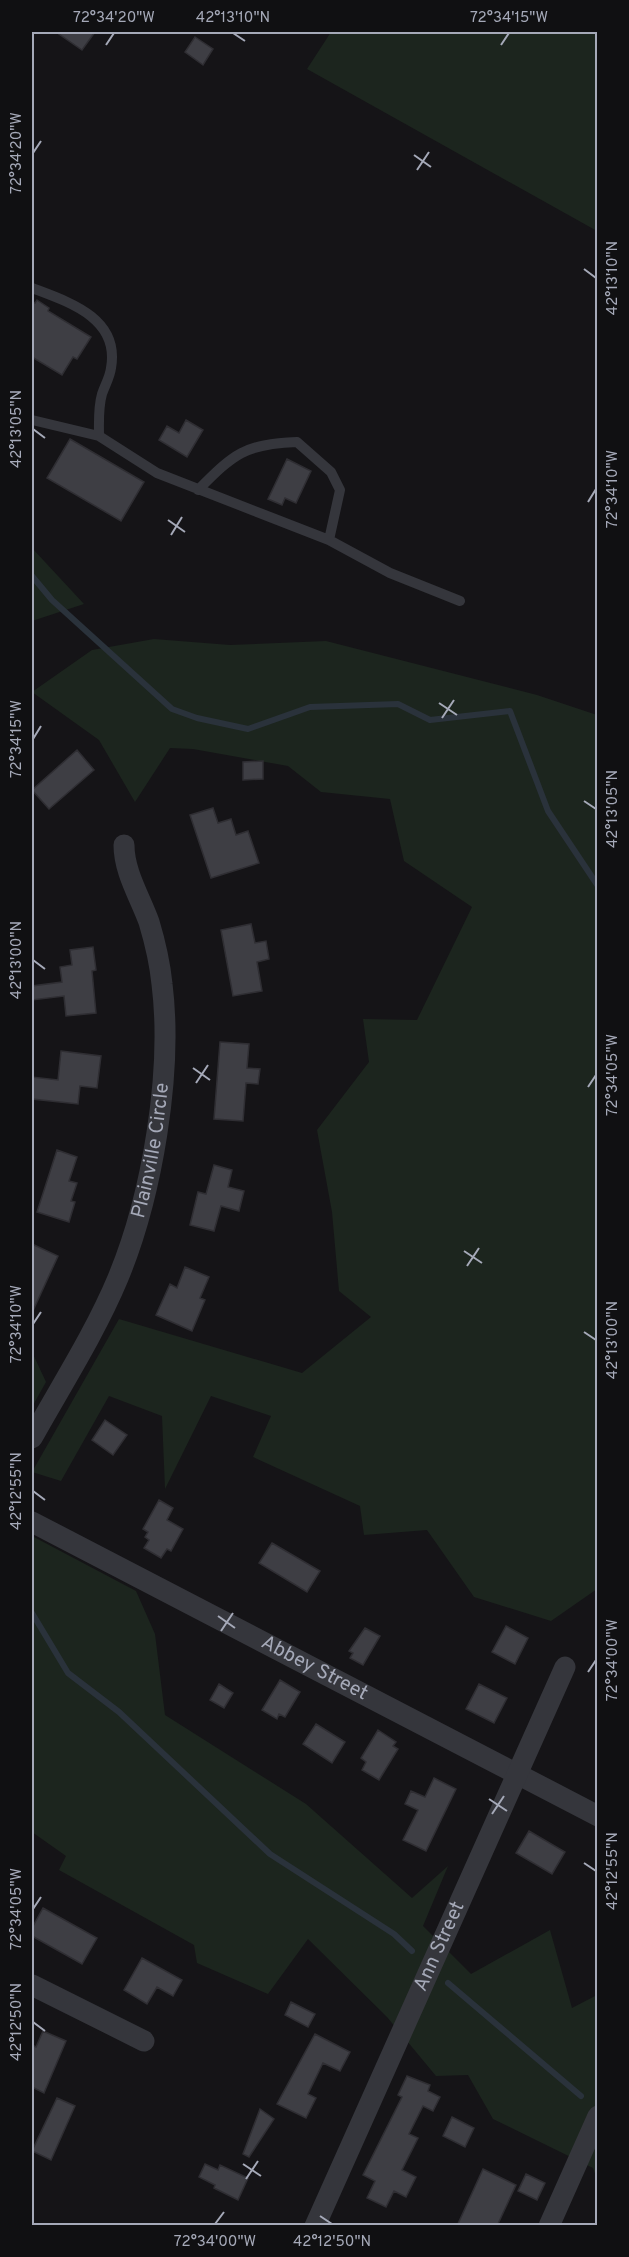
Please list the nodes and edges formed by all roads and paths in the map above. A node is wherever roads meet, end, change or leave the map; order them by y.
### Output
1 (32, 288) edge
2 (32, 420) edge
3 (99, 436) junction
4 (198, 490) junction
5 (329, 540) junction
6 (460, 602) dead end
7 (124, 845) dead end
8 (32, 1438) edge
9 (32, 1522) edge
10 (565, 1667) dead end
11 (518, 1776) junction
12 (597, 1816) edge
13 (32, 1985) edge
14 (144, 2041) dead end
15 (597, 2116) edge
16 (315, 2226) edge
17 (549, 2226) edge

1 - 3 lane
2 - 3 lane
3 - 4 lane
4 - 5 lane
4 - 5 lane
5 - 6 lane
7 - 8 street, Plainville Circle
9 - 11 street, Abbey Street
10 - 11 street, Ann Street
11 - 12 street, Abbey Street
11 - 16 street, Ann Street
13 - 14 street
15 - 17 street

